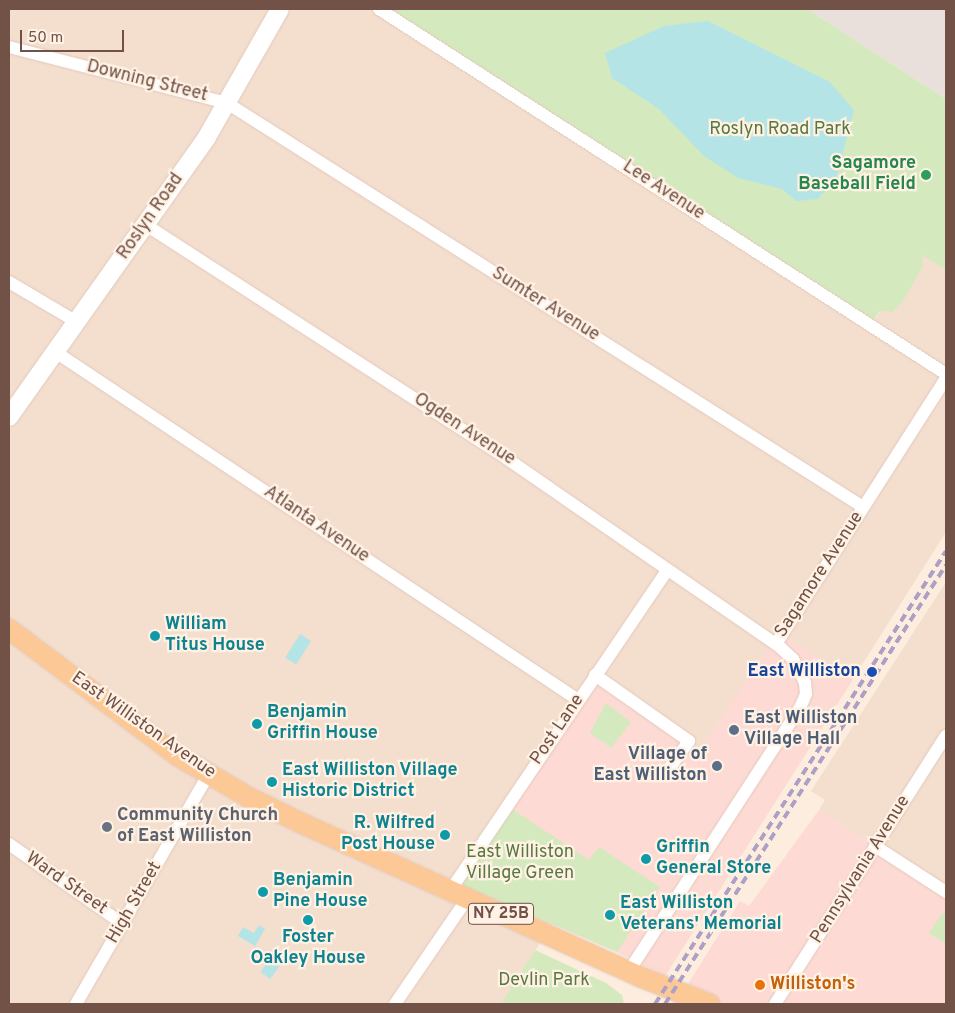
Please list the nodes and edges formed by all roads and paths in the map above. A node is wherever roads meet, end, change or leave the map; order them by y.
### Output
1 (280, 9) edge
2 (379, 9) edge
3 (9, 47) edge
4 (227, 102) junction
5 (146, 225) junction
6 (9, 282) edge
7 (75, 321) junction
8 (54, 351) junction
9 (946, 374) edge
10 (946, 378) edge
11 (9, 417) edge
12 (863, 507) junction
13 (667, 570) junction
14 (9, 630) edge
15 (776, 644) junction
16 (595, 675) junction
17 (578, 700) junction
18 (946, 736) edge
19 (669, 769) dead end
20 (208, 775) junction
21 (9, 844) edge
22 (875, 846) junction
23 (946, 892) edge
24 (458, 895) junction
25 (123, 924) junction
26 (633, 974) junction
27 (76, 1004) edge
28 (395, 1004) edge
29 (677, 1004) edge
30 (710, 1004) edge
31 (774, 1004) edge

1 - 4 main road, Roslyn Road
2 - 9 street, Lee Avenue
3 - 4 street, Downing Street
4 - 5 main road, Roslyn Road
4 - 12 street, Sumter Avenue
5 - 7 main road, Roslyn Road
5 - 13 street, Ogden Avenue
6 - 7 street
7 - 8 main road, Roslyn Road
8 - 11 main road, Roslyn Road
8 - 17 street, Atlanta Avenue
10 - 12 street, Sagamore Avenue
12 - 15 street, Sagamore Avenue
13 - 15 street, Ogden Avenue
13 - 16 street, Post Lane
14 - 20 main road, East Williston Avenue / NY 25B
15 - 26 street, Sagamore Avenue
16 - 17 street, Post Lane
16 - 19 street
17 - 24 street, Post Lane
18 - 22 street, Pennsylvania Avenue
20 - 24 main road, East Williston Avenue / NY 25B
20 - 25 street, High Street
21 - 25 street, Ward Street
22 - 23 street
22 - 31 street, Pennsylvania Avenue
24 - 26 main road, East Williston Avenue / NY 25B
24 - 28 street, Post Lane
25 - 27 street, High Street
26 - 29 main road, NY 25B
26 - 30 main road, NY 25B

